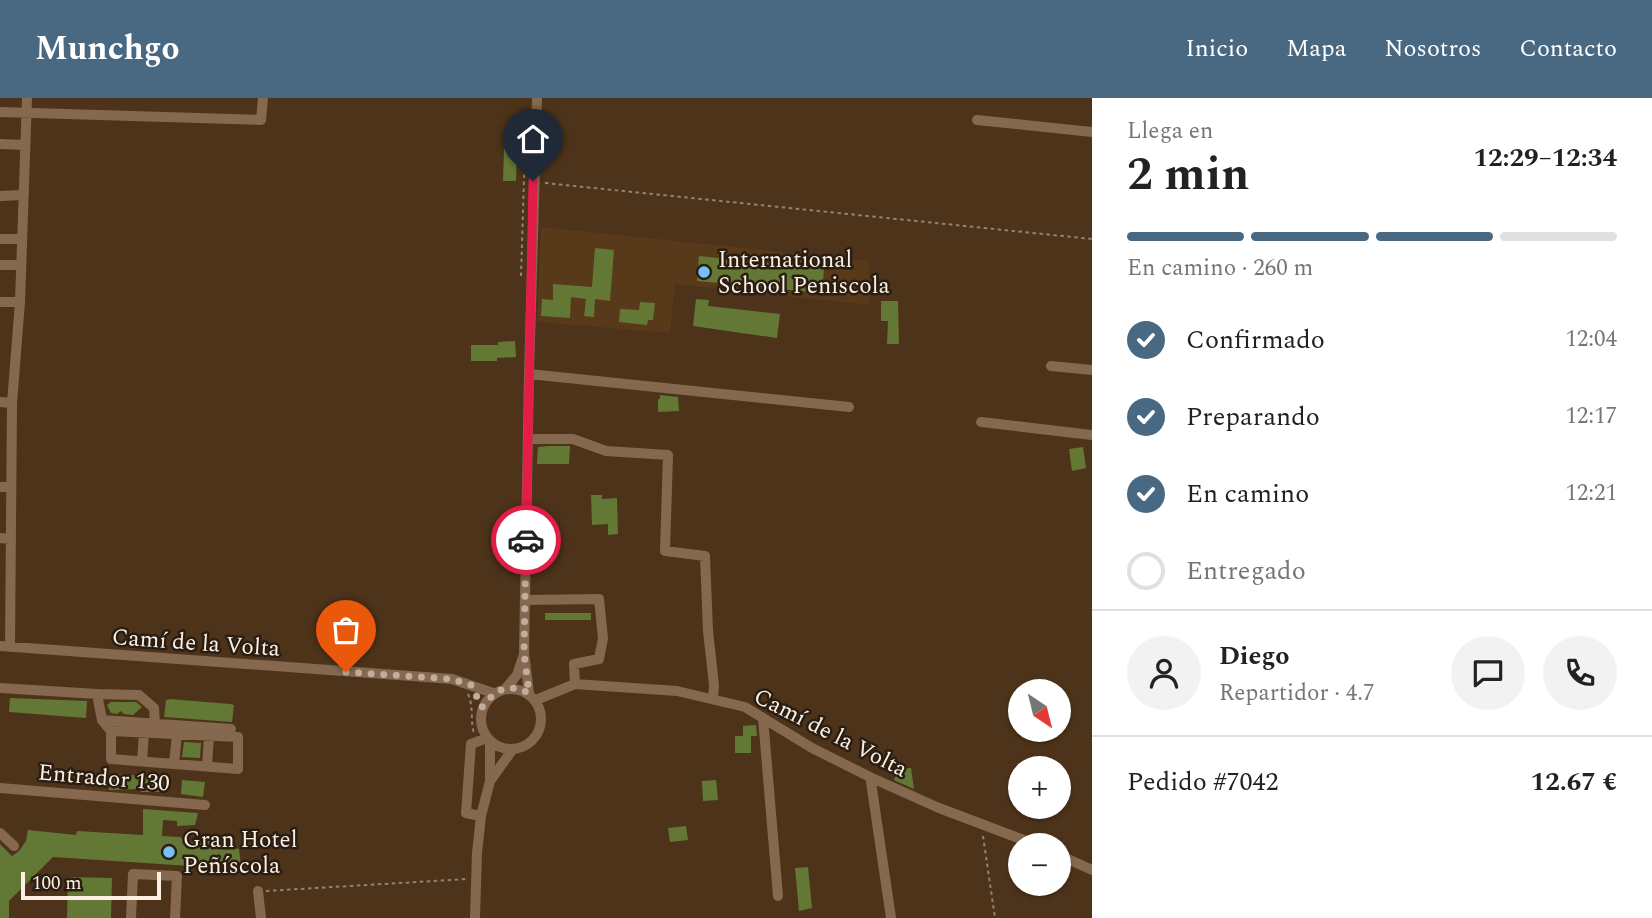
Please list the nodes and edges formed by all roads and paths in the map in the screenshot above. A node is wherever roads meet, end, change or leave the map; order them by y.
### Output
1 (27, 98) edge
2 (263, 98) edge
3 (537, 98) edge
4 (0, 112) edge
5 (27, 113) junction
6 (977, 120) dead end
7 (1092, 132) edge
8 (526, 139) dead end
9 (0, 144) edge
10 (24, 145) junction
11 (533, 181) junction
12 (23, 195) junction
13 (0, 196) edge
14 (0, 239) edge
15 (21, 239) junction
16 (1092, 239) edge
17 (0, 265) edge
18 (20, 265) junction
19 (522, 276) dead end
20 (0, 302) edge
21 (20, 302) junction
22 (1051, 366) dead end
23 (1092, 370) edge
24 (529, 374) junction
25 (0, 402) edge
26 (12, 403) junction
27 (849, 407) dead end
28 (981, 422) dead end
29 (1092, 435) edge
30 (528, 439) junction
31 (5, 487) edge
32 (5, 539) edge
33 (525, 600) junction
34 (5, 646) edge
35 (524, 653) junction
36 (575, 684) junction
37 (471, 685) junction
38 (0, 688) edge
39 (506, 688) junction
40 (557, 691) junction
41 (97, 694) junction
42 (493, 694) junction
43 (532, 697) junction
44 (713, 699) junction
45 (482, 707) junction
46 (541, 712) junction
47 (762, 718) junction
48 (102, 720) junction
49 (155, 724) junction
50 (231, 729) dead end
51 (111, 731) junction
52 (144, 733) junction
53 (177, 734) junction
54 (209, 736) junction
55 (485, 740) junction
56 (513, 750) junction
57 (142, 761) junction
58 (174, 764) junction
59 (208, 766) junction
60 (872, 778) junction
61 (490, 781) junction
62 (0, 788) edge
63 (205, 805) dead end
64 (481, 816) junction
65 (981, 825) junction
66 (0, 833) edge
67 (1008, 835) edge
68 (14, 846) dead end
69 (1071, 860) edge
70 (1092, 870) edge
71 (476, 878) junction
72 (258, 891) joint
73 (778, 896) dead end
74 (131, 918) edge
75 (175, 918) edge
76 (261, 918) edge
77 (475, 918) edge
78 (891, 918) edge
79 (995, 918) edge

1 - 5 street
2 - 5 street
3 - 11 street
4 - 5 street
5 - 10 street
6 - 7 street
8 - 19 path
9 - 10 street
10 - 12 street
11 - 16 path
11 - 24 street
12 - 13 street
12 - 15 street
14 - 15 street
15 - 18 street
17 - 18 street
18 - 21 street
20 - 21 street
21 - 26 street
22 - 23 street
24 - 27 street
24 - 30 street
25 - 26 street
26 - 31 street
28 - 29 street
30 - 33 street
30 - 44 street
31 - 32 street
32 - 34 street
33 - 35 street
33 - 36 street
34 - 37 street, Camí de la Volta
35 - 39 street
35 - 43 street
36 - 40 street, Camí de la Volta
36 - 44 street, Camí de la Volta
37 - 42 street, Camí de la Volta
37 - 45 street
37 - 55 path
38 - 41 street
39 - 42 street
39 - 43 street
40 - 43 street, Camí de la Volta
40 - 46 street
41 - 48 street
41 - 49 street
42 - 45 street
43 - 46 street
44 - 47 street, Camí de la Volta
45 - 55 street
46 - 56 street
47 - 60 street, Camí de la Volta
47 - 73 street
48 - 49 street
48 - 51 street
49 - 50 street
51 - 52 street
51 - 57 street
52 - 53 street
52 - 57 street
53 - 54 street
53 - 58 street
54 - 59 street
54 - 59 street
55 - 56 street
55 - 61 street
55 - 64 street
56 - 61 street
57 - 58 street
58 - 59 street
60 - 65 street, Camí de la Volta
60 - 78 street
61 - 64 street
62 - 63 street, Entrador 130
64 - 71 street
65 - 67 street, Camí de la Volta
65 - 79 path
66 - 68 street
69 - 70 street
71 - 72 path
71 - 77 street
72 - 76 street
74 - 75 street

